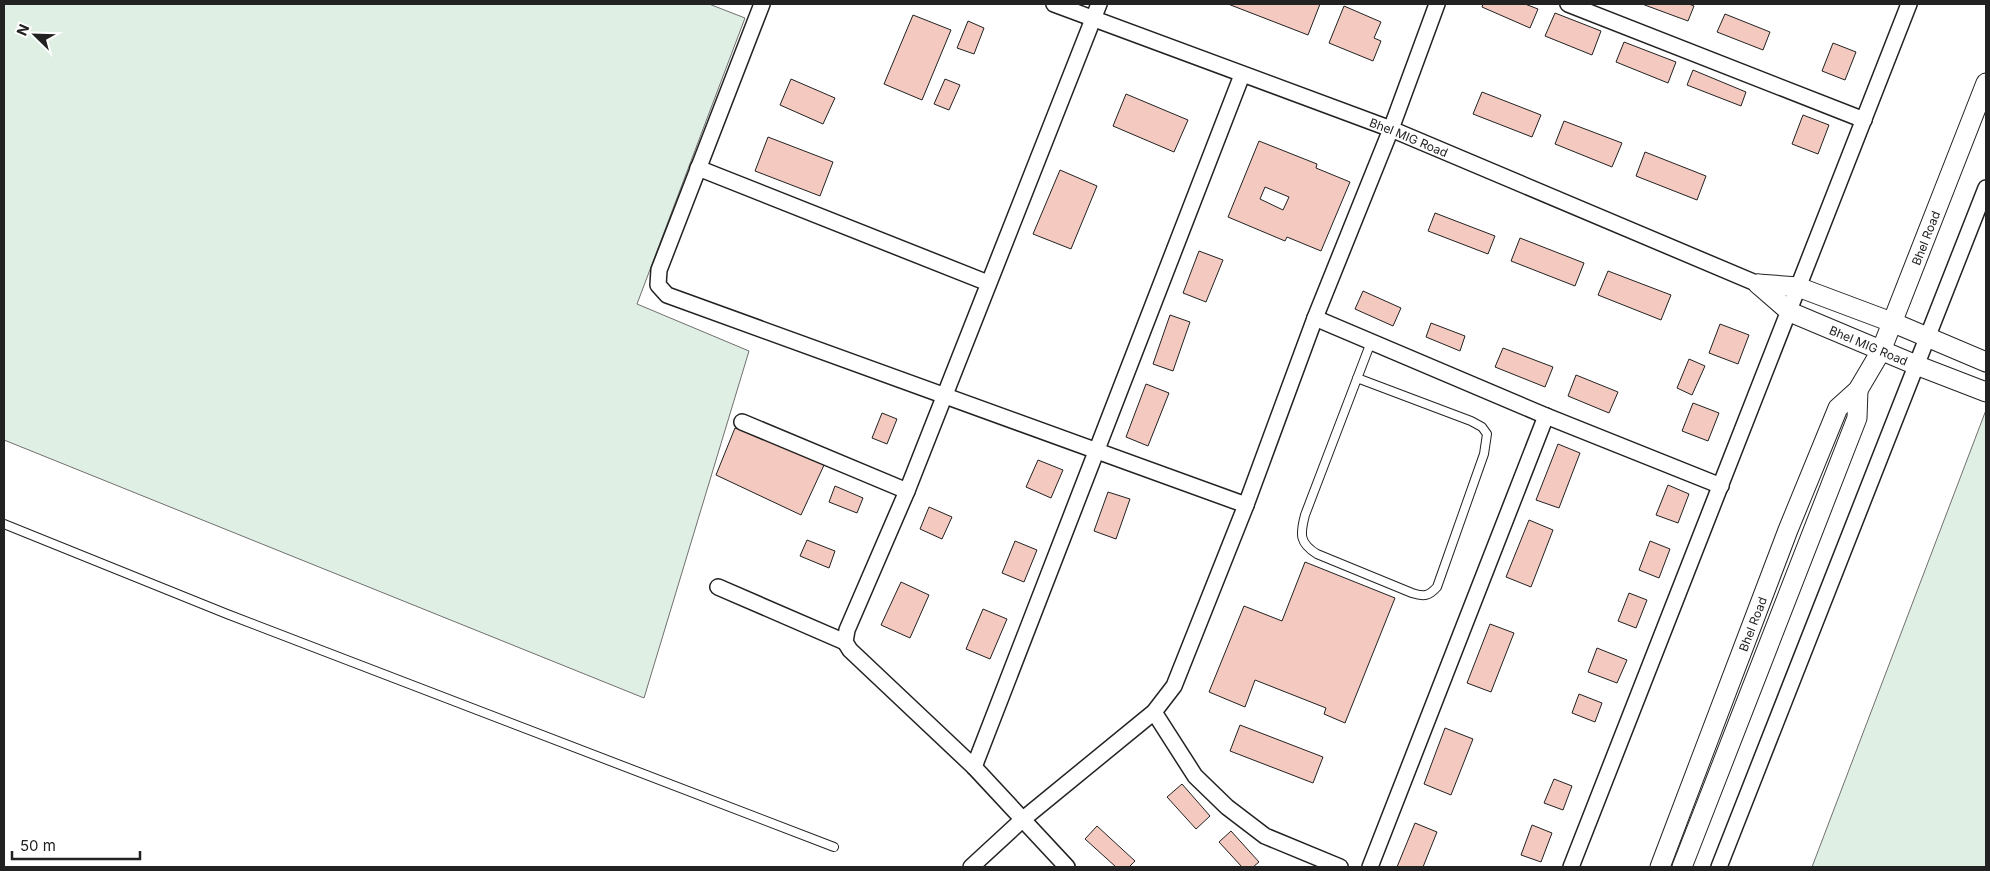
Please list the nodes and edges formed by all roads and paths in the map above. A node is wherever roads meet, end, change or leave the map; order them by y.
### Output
1 (762, 4) edge
2 (1054, 4) edge
3 (1099, 4) edge
4 (1438, 4) edge
5 (1568, 4) edge
6 (1909, 4) edge
7 (1094, 19) junction
8 (1242, 75) junction
9 (1986, 83) edge
10 (1864, 120) junction
11 (1391, 129) junction
12 (698, 168) junction
13 (1986, 188) edge
14 (988, 283) junction
15 (1758, 284) junction
16 (1798, 287) junction
17 (1790, 312) junction
18 (1315, 318) junction
19 (1894, 323) junction
20 (1928, 338) junction
21 (1371, 342) junction
22 (1881, 351) junction
23 (1986, 362) edge
24 (1916, 366) junction
25 (1357, 378) junction
26 (1858, 390) junction
27 (1986, 392) edge
28 (944, 396) junction
29 (1546, 416) junction
30 (742, 422) dead end
31 (1098, 451) junction
32 (1722, 486) junction
33 (907, 491) junction
34 (1246, 505) junction
35 (4, 524) edge
36 (718, 587) dead end
37 (845, 642) junction
38 (1154, 712) junction
39 (974, 767) junction
40 (1022, 820) junction
41 (834, 848) dead end
42 (970, 867) edge
43 (1067, 867) edge
44 (1340, 867) edge
45 (1370, 867) edge
46 (1571, 867) edge
47 (1660, 867) edge
48 (1682, 867) edge
49 (1719, 867) edge

1 - 12 street
2 - 7 street, Bhel MIG Road
3 - 7 street
4 - 11 street
5 - 10 street
6 - 10 street
7 - 8 street, Bhel MIG Road
7 - 14 street
8 - 11 street, Bhel MIG Road
8 - 31 street
9 - 19 street, Bhel Road
10 - 16 street
11 - 15 street, Bhel MIG Road
11 - 18 street
12 - 14 street
12 - 28 street
13 - 20 street
14 - 28 street
15 - 16 street, Bhel MIG Road
15 - 17 street, Bhel MIG Road
16 - 17 street
16 - 19 street, Bhel MIG Road
17 - 22 street, Bhel MIG Road
17 - 32 street
18 - 21 street
18 - 34 street
19 - 20 street, Bhel MIG Road
19 - 22 street, Bhel Road
20 - 23 street, Bhel MIG Road
20 - 24 street
21 - 25 lane
21 - 29 street
22 - 24 street, Bhel MIG Road
22 - 26 street, Bhel Road
24 - 27 street, Bhel MIG Road
24 - 49 street
25 - 25 lane
26 - 47 street, Bhel Road
26 - 48 street, Bhel Road
28 - 31 street
28 - 33 street
29 - 32 street
29 - 45 street
30 - 33 street
31 - 34 street
31 - 39 street
32 - 46 street
33 - 37 street
34 - 38 street
35 - 41 lane
36 - 37 street
37 - 39 street
38 - 40 street
38 - 44 street
39 - 40 street
40 - 42 street
40 - 43 street

